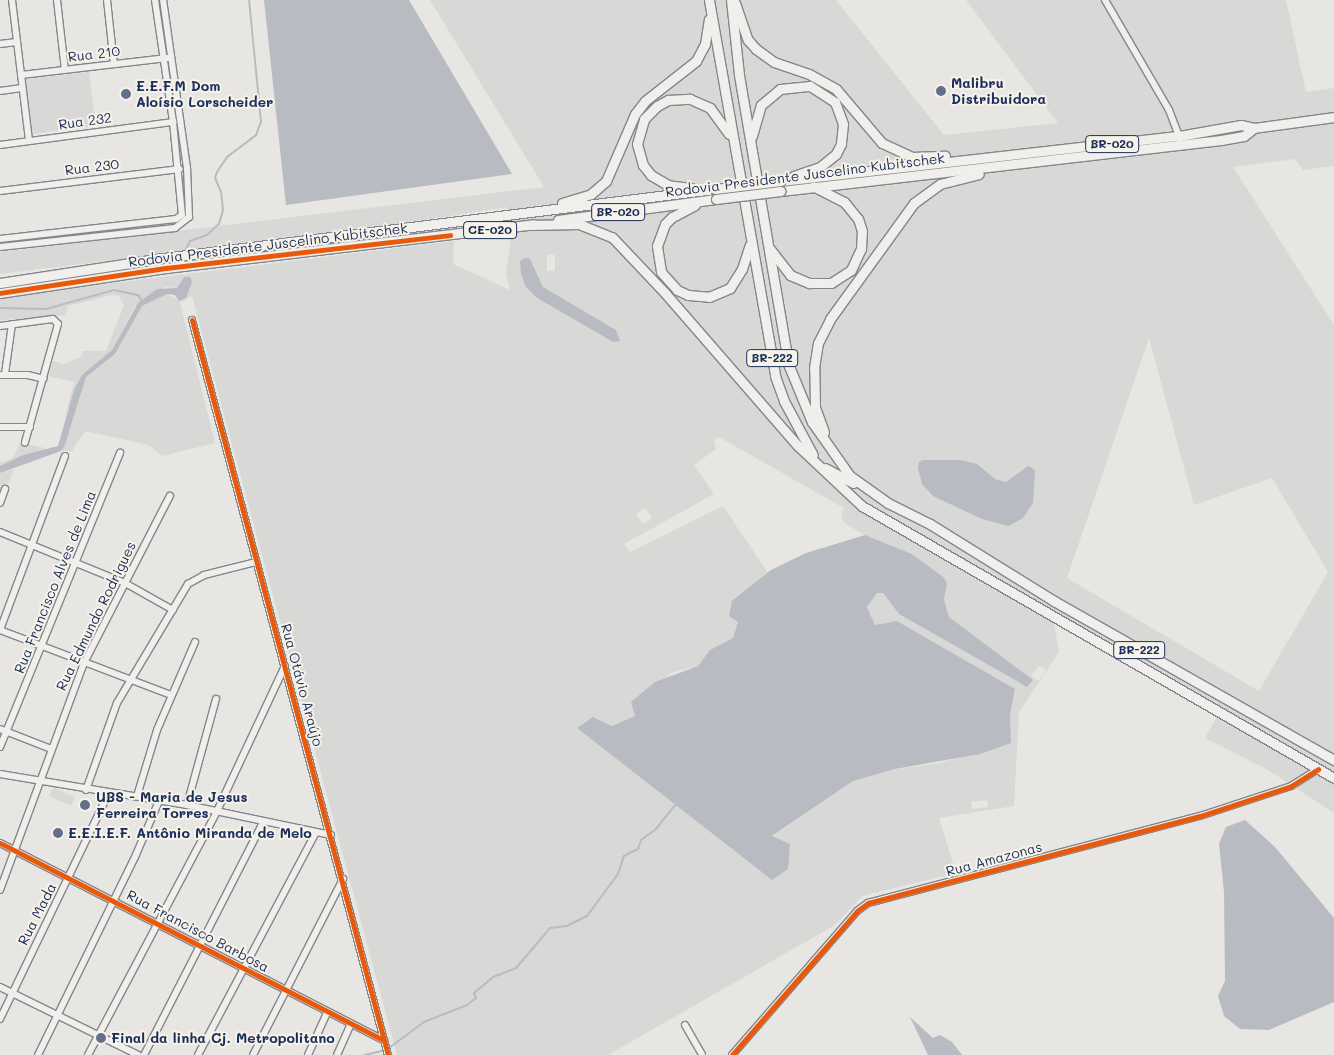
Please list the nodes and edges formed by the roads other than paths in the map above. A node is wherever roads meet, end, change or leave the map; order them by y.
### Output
1 (12, 0) edge
2 (58, 0) edge
3 (107, 0) edge
4 (155, 0) edge
5 (163, 0) edge
6 (732, 0) edge
7 (1105, 0) edge
8 (709, 4) edge
9 (17, 42) junction
10 (0, 44) edge
11 (162, 58) junction
12 (170, 58) junction
13 (114, 64) junction
14 (66, 70) junction
15 (21, 75) junction
16 (22, 88) junction
17 (0, 91) edge
18 (1334, 117) edge
19 (173, 122) junction
20 (1254, 128) junction
21 (1179, 136) junction
22 (28, 141) junction
23 (733, 141) junction
24 (751, 143) junction
25 (0, 145) edge
26 (970, 159) junction
27 (1011, 165) junction
28 (186, 168) junction
29 (178, 169) junction
30 (783, 181) junction
31 (814, 187) junction
32 (713, 189) junction
33 (0, 191) edge
34 (712, 200) junction
35 (539, 211) junction
36 (182, 215) junction
37 (186, 222) junction
38 (529, 225) junction
39 (0, 239) edge
40 (751, 243) junction
41 (768, 246) junction
42 (0, 248) edge
43 (0, 283) edge
44 (0, 293) edge
45 (192, 320) dead end
46 (12, 324) junction
47 (0, 326) edge
48 (3, 374) edge
49 (44, 379) junction
50 (0, 427) edge
51 (30, 427) junction
52 (25, 442) dead end
53 (120, 453) dead end
54 (65, 456) dead end
55 (835, 457) junction
56 (819, 465) junction
57 (5, 489) dead end
58 (867, 489) junction
59 (170, 496) dead end
60 (0, 503) edge
61 (0, 532) edge
62 (32, 546) junction
63 (75, 562) junction
64 (256, 562) junction
65 (126, 583) junction
66 (173, 610) junction
67 (0, 630) edge
68 (195, 642) dead end
69 (42, 646) junction
70 (84, 663) junction
71 (286, 666) junction
72 (129, 679) junction
73 (171, 694) junction
74 (216, 699) dead end
75 (3, 730) edge
76 (0, 747) edge
77 (50, 749) junction
78 (1334, 760) edge
79 (1318, 769) junction
80 (0, 774) edge
81 (1334, 778) edge
82 (42, 781) junction
83 (86, 790) junction
84 (109, 793) junction
85 (137, 796) junction
86 (159, 801) junction
87 (186, 805) junction
88 (217, 811) junction
89 (264, 821) junction
90 (316, 832) junction
91 (331, 835) junction
92 (0, 843) edge
93 (17, 852) junction
94 (70, 877) junction
95 (343, 879) junction
96 (0, 890) edge
97 (113, 900) junction
98 (157, 925) junction
99 (200, 947) junction
100 (242, 969) junction
101 (0, 987) edge
102 (286, 991) junction
103 (12, 992) junction
104 (327, 1012) junction
105 (57, 1013) junction
106 (0, 1018) edge
107 (351, 1024) junction
108 (685, 1025) dead end
109 (99, 1035) junction
110 (384, 1040) junction
111 (38, 1055) edge
112 (88, 1055) edge
113 (138, 1055) edge
114 (144, 1055) edge
115 (198, 1055) edge
116 (253, 1055) edge
117 (308, 1055) edge
118 (337, 1055) edge
119 (388, 1055) edge
120 (702, 1055) edge
121 (732, 1055) edge

1 - 9 street
2 - 14 street
3 - 13 street
4 - 11 street
5 - 12 street
6 - 24 highway
6 - 26 highway
7 - 21 street
8 - 23 highway
8 - 35 highway
9 - 10 street
9 - 15 street
11 - 12 street, Rua 210
11 - 13 street, Rua 210
11 - 19 street
12 - 28 street
13 - 14 street, Rua 210
14 - 15 street, Rua 210
15 - 16 street
16 - 17 street
16 - 22 street
18 - 20 highway, Rodovia Presidente Juscelino Kubitschek / BR-020
19 - 22 street, Rua 232
19 - 29 street
20 - 21 highway, Rodovia Presidente Juscelino Kubitschek / BR-020
20 - 27 highway, Rodovia Presidente Juscelino Kubitschek / BR-020
21 - 26 highway, Rodovia Presidente Juscelino Kubitschek / BR-020
22 - 25 street, Rua 232
23 - 32 highway
23 - 40 highway, BR-222
24 - 30 highway
24 - 41 highway
26 - 30 highway, Rodovia Presidente Juscelino Kubitschek / BR-020
27 - 31 highway, Rodovia Presidente Juscelino Kubitschek / BR-020
27 - 55 highway
28 - 29 street, Rua 230
28 - 37 street
29 - 33 street, Rua 230
29 - 36 street
30 - 32 highway, Rodovia Presidente Juscelino Kubitschek / BR-020, bridge
31 - 34 highway, Rodovia Presidente Juscelino Kubitschek / BR-020, bridge
31 - 41 highway
32 - 35 highway, Rodovia Presidente Juscelino Kubitschek / BR-020
34 - 38 highway, Rodovia Presidente Juscelino Kubitschek / BR-020
34 - 40 highway
35 - 43 highway, Rodovia Presidente Juscelino Kubitschek / CE-020
36 - 37 street
36 - 39 street
37 - 42 street
38 - 44 highway, Rodovia Presidente Juscelino Kubitschek / CE-020
38 - 56 highway
40 - 56 highway, BR-222
41 - 55 highway, BR-222
45 - 64 street, Rua Otávio Araújo
46 - 47 street
46 - 48 street
46 - 49 street
48 - 49 street
49 - 51 street
50 - 51 street
51 - 52 street
53 - 63 street, Rua Francisco Alves de Lima
54 - 62 street
55 - 58 highway, BR-222
56 - 58 highway
56 - 79 highway, BR-222
57 - 60 street
58 - 78 highway, BR-222
59 - 65 street, Rua Edmundo Rodrigues
61 - 62 street
62 - 63 street
62 - 67 street
63 - 65 street
63 - 69 street, Rua Francisco Alves de Lima
64 - 66 street
64 - 71 street, Rua Otávio Araújo
65 - 66 street
65 - 70 street, Rua Edmundo Rodrigues
66 - 72 street
67 - 69 street
68 - 73 street
69 - 70 street
69 - 75 street, Rua Francisco Alves de Lima
70 - 72 street
70 - 77 street, Rua Edmundo Rodrigues
71 - 88 street
71 - 91 street, Rua Otávio Araújo
72 - 73 street
72 - 83 street
73 - 85 street
74 - 87 street
75 - 76 street, Rua Francisco Alves de Lima
75 - 77 street
77 - 82 street, Rua Edmundo Rodrigues
79 - 81 highway, BR-222
79 - 121 street, Rua Amazonas
80 - 82 street
82 - 83 street
82 - 93 street, Rua Edmundo Rodrigues
83 - 84 street
84 - 85 street
84 - 94 street, Rua Mada
85 - 86 street
86 - 87 street
86 - 97 street
87 - 88 street
88 - 89 street
88 - 98 street
89 - 90 street
89 - 99 street
90 - 91 street
90 - 100 street
91 - 95 street, Rua Otávio Araújo
92 - 93 street, Rua Francisco Barbosa
93 - 94 street, Rua Francisco Barbosa
93 - 96 street, Rua Edmundo Rodrigues
94 - 97 street, Rua Francisco Barbosa
94 - 103 street, Rua Mada
95 - 102 street
95 - 110 street, Rua Otávio Araújo
97 - 98 street, Rua Francisco Barbosa
97 - 105 street
98 - 99 street, Rua Francisco Barbosa
98 - 109 street
99 - 100 street, Rua Francisco Barbosa
99 - 114 street
100 - 102 street, Rua Francisco Barbosa
100 - 115 street
101 - 103 street
102 - 104 street, Rua Francisco Barbosa
102 - 116 street
103 - 105 street
103 - 106 street, Rua Mada
104 - 107 street, Rua Francisco Barbosa
104 - 117 street
105 - 109 street
105 - 111 street
107 - 110 street, Rua Francisco Barbosa
107 - 118 street
108 - 120 street
109 - 112 street
109 - 113 street
110 - 119 street, Rua Otávio Araújo

